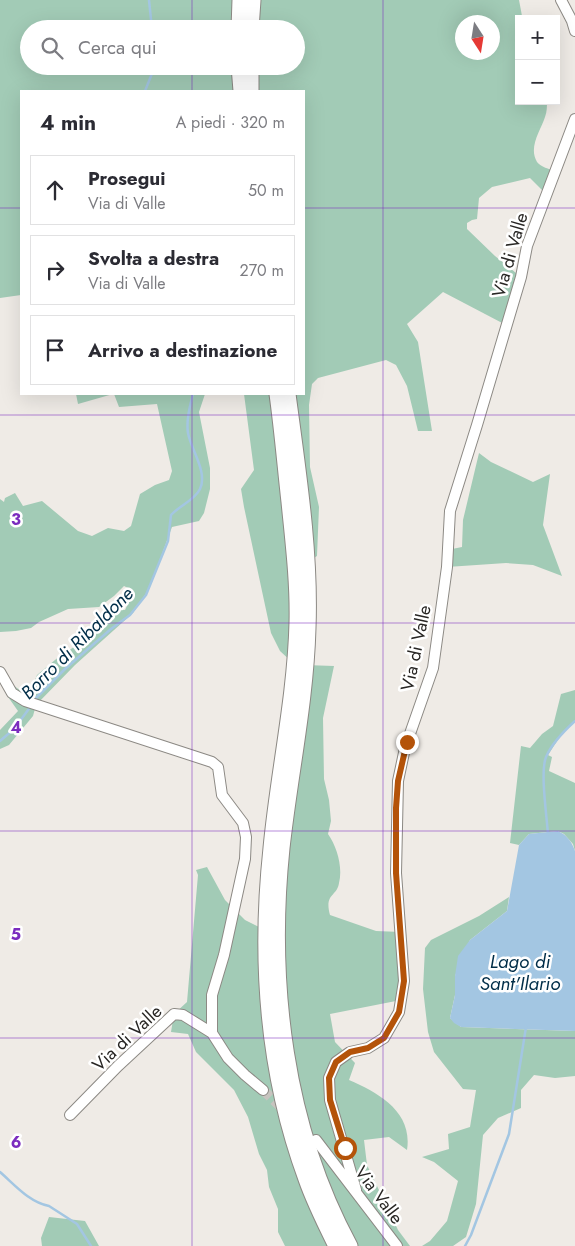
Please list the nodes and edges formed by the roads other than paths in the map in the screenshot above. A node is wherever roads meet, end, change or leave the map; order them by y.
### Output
1 (240, 0) edge
2 (253, 0) edge
3 (561, 0) edge
4 (239, 20) edge
5 (252, 20) edge
6 (575, 31) edge
7 (240, 75) edge
8 (251, 75) edge
9 (241, 90) edge
10 (252, 90) edge
11 (575, 119) edge
12 (277, 395) edge
13 (288, 395) edge
14 (0, 672) edge
15 (212, 1033) junction
16 (263, 1090) tunnel mouth
17 (70, 1115) dead end
18 (316, 1140) dead end
19 (356, 1190) junction
20 (336, 1246) edge
21 (350, 1246) edge
22 (397, 1246) edge

1 - 4 highway
2 - 5 highway
3 - 6 street
7 - 9 highway
8 - 10 highway
11 - 19 street, Via di Valle
12 - 20 highway
13 - 21 highway
14 - 15 street
15 - 16 street, Via di Valle
15 - 17 street, Via di Valle
18 - 19 street, Via Valle
19 - 22 street, Via Valle

